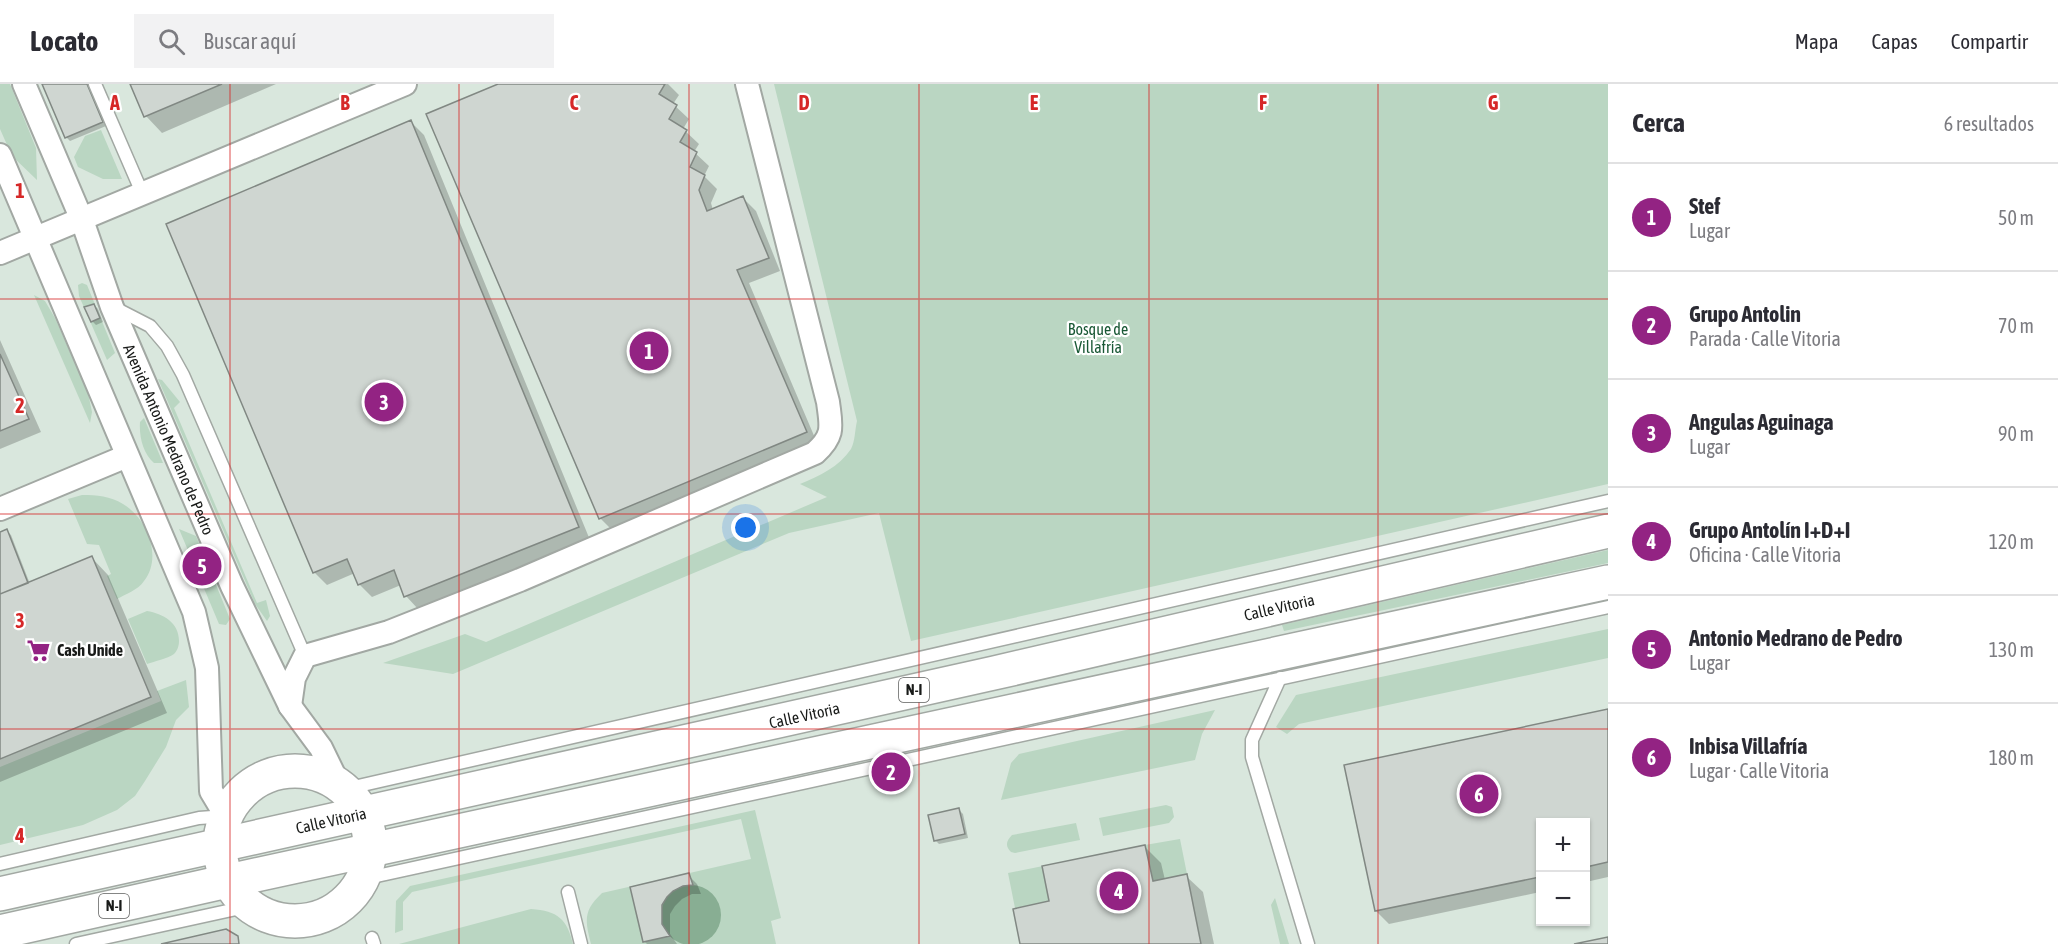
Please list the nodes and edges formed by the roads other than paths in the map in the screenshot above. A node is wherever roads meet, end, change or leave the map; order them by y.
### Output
1 (24, 84) edge
2 (95, 84) edge
3 (405, 84) edge
4 (747, 84) edge
5 (0, 155) edge
6 (143, 195) junction
7 (82, 220) junction
8 (36, 238) junction
9 (0, 253) edge
10 (112, 306) junction
11 (127, 456) junction
12 (1608, 501) edge
13 (0, 509) edge
14 (1608, 531) edge
15 (1608, 582) edge
16 (1608, 607) edge
17 (305, 656) junction
18 (1280, 678) junction
19 (290, 706) junction
20 (349, 795) junction
21 (223, 830) junction
22 (0, 864) edge
23 (367, 865) junction
24 (228, 881) junction
25 (568, 892) dead end
26 (0, 894) edge
27 (250, 906) junction
28 (0, 932) edge
29 (76, 944) edge
30 (581, 944) edge
31 (1308, 944) edge

1 - 7 street, Avenida Antonio Medrano de Pedro
2 - 6 lane
3 - 6 street
4 - 17 street
5 - 8 street
6 - 7 street
7 - 8 street
7 - 10 street, Avenida Antonio Medrano de Pedro
8 - 9 street
8 - 11 street
10 - 17 lane
10 - 19 street, Avenida Antonio Medrano de Pedro
11 - 13 street
11 - 21 street
12 - 20 lane
14 - 20 highway, Calle Vitoria / N-I
15 - 23 highway, N-I
16 - 18 lane
17 - 19 street
18 - 23 lane
18 - 31 lane
19 - 20 street, Avenida Antonio Medrano de Pedro
20 - 21 highway, Calle Vitoria / N-I
20 - 21 highway
20 - 23 highway
21 - 22 lane
21 - 24 highway
21 - 26 highway, Calle Vitoria / N-I
23 - 24 highway, N-I
23 - 27 highway
24 - 27 highway
24 - 28 highway, N-I
25 - 30 lane
27 - 29 lane

